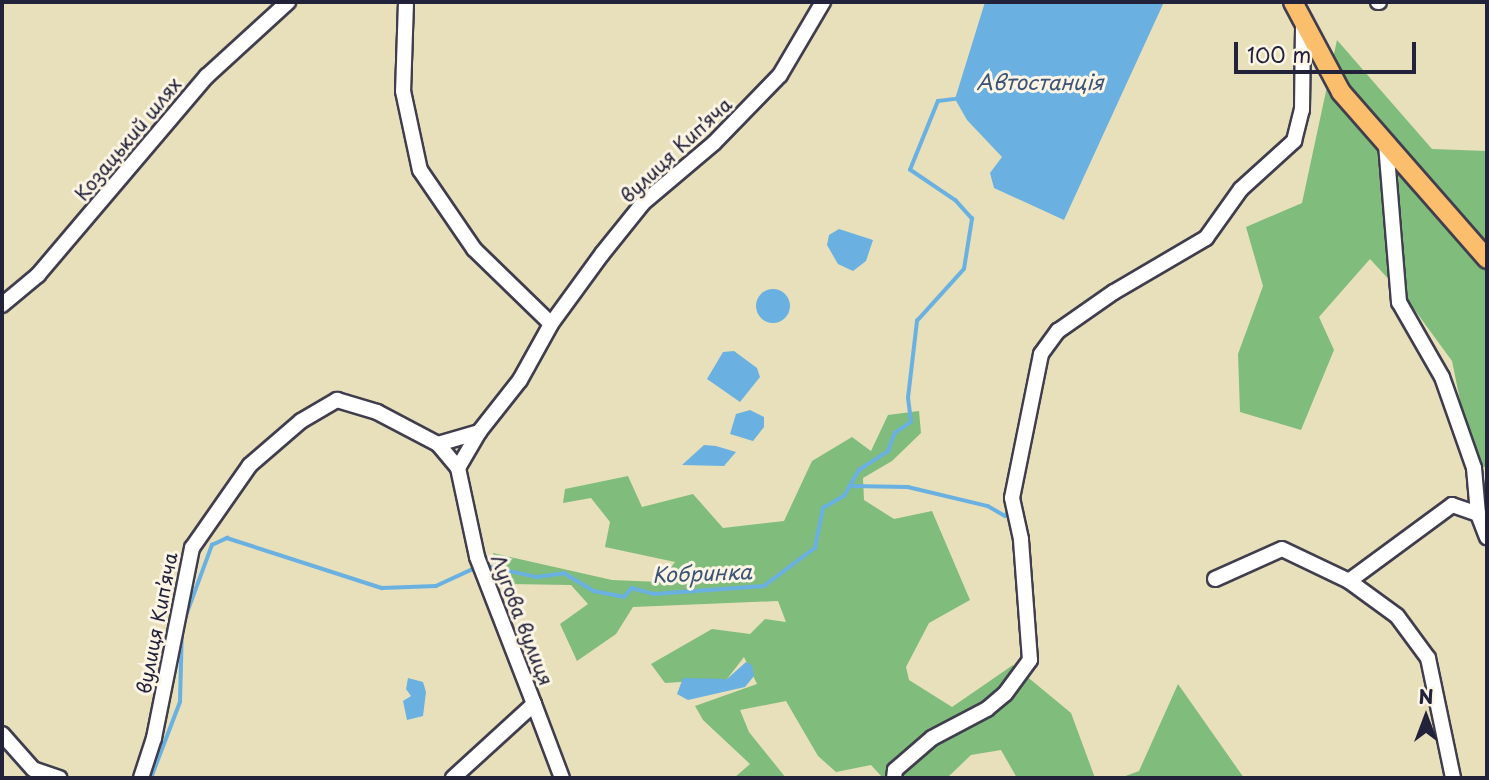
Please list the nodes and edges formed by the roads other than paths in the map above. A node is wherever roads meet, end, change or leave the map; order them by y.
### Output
1 (288, 2) edge
2 (406, 2) edge
3 (823, 2) edge
4 (1293, 2) edge
5 (1303, 22) junction
6 (1386, 144) junction
7 (1487, 259) edge
8 (2, 305) edge
9 (551, 324) junction
10 (479, 432) junction
11 (438, 444) junction
12 (458, 468) junction
13 (1478, 514) junction
14 (1487, 537) edge
15 (1215, 579) dead end
16 (1349, 581) junction
17 (534, 704) junction
18 (2, 734) edge
19 (28, 774) edge
20 (59, 778) edge
21 (141, 778) edge
22 (453, 778) edge
23 (562, 778) edge
24 (894, 778) edge
25 (1453, 778) edge

1 - 8 street, Козацький шлях
2 - 9 street
3 - 9 street, вулиця Кипʼяча
4 - 5 main road
5 - 6 main road
5 - 24 street
6 - 7 main road
6 - 13 street
9 - 10 street, вулиця Кипʼяча
10 - 11 street
10 - 12 street, вулиця Кипʼяча
11 - 12 street
11 - 21 street, вулиця Кипʼяча
12 - 17 street, Лугова вулиця
13 - 14 street
13 - 16 street
15 - 16 street
16 - 25 street
17 - 22 street, Лугова вулиця
17 - 23 street, Лугова вулиця
18 - 19 street
19 - 20 street

